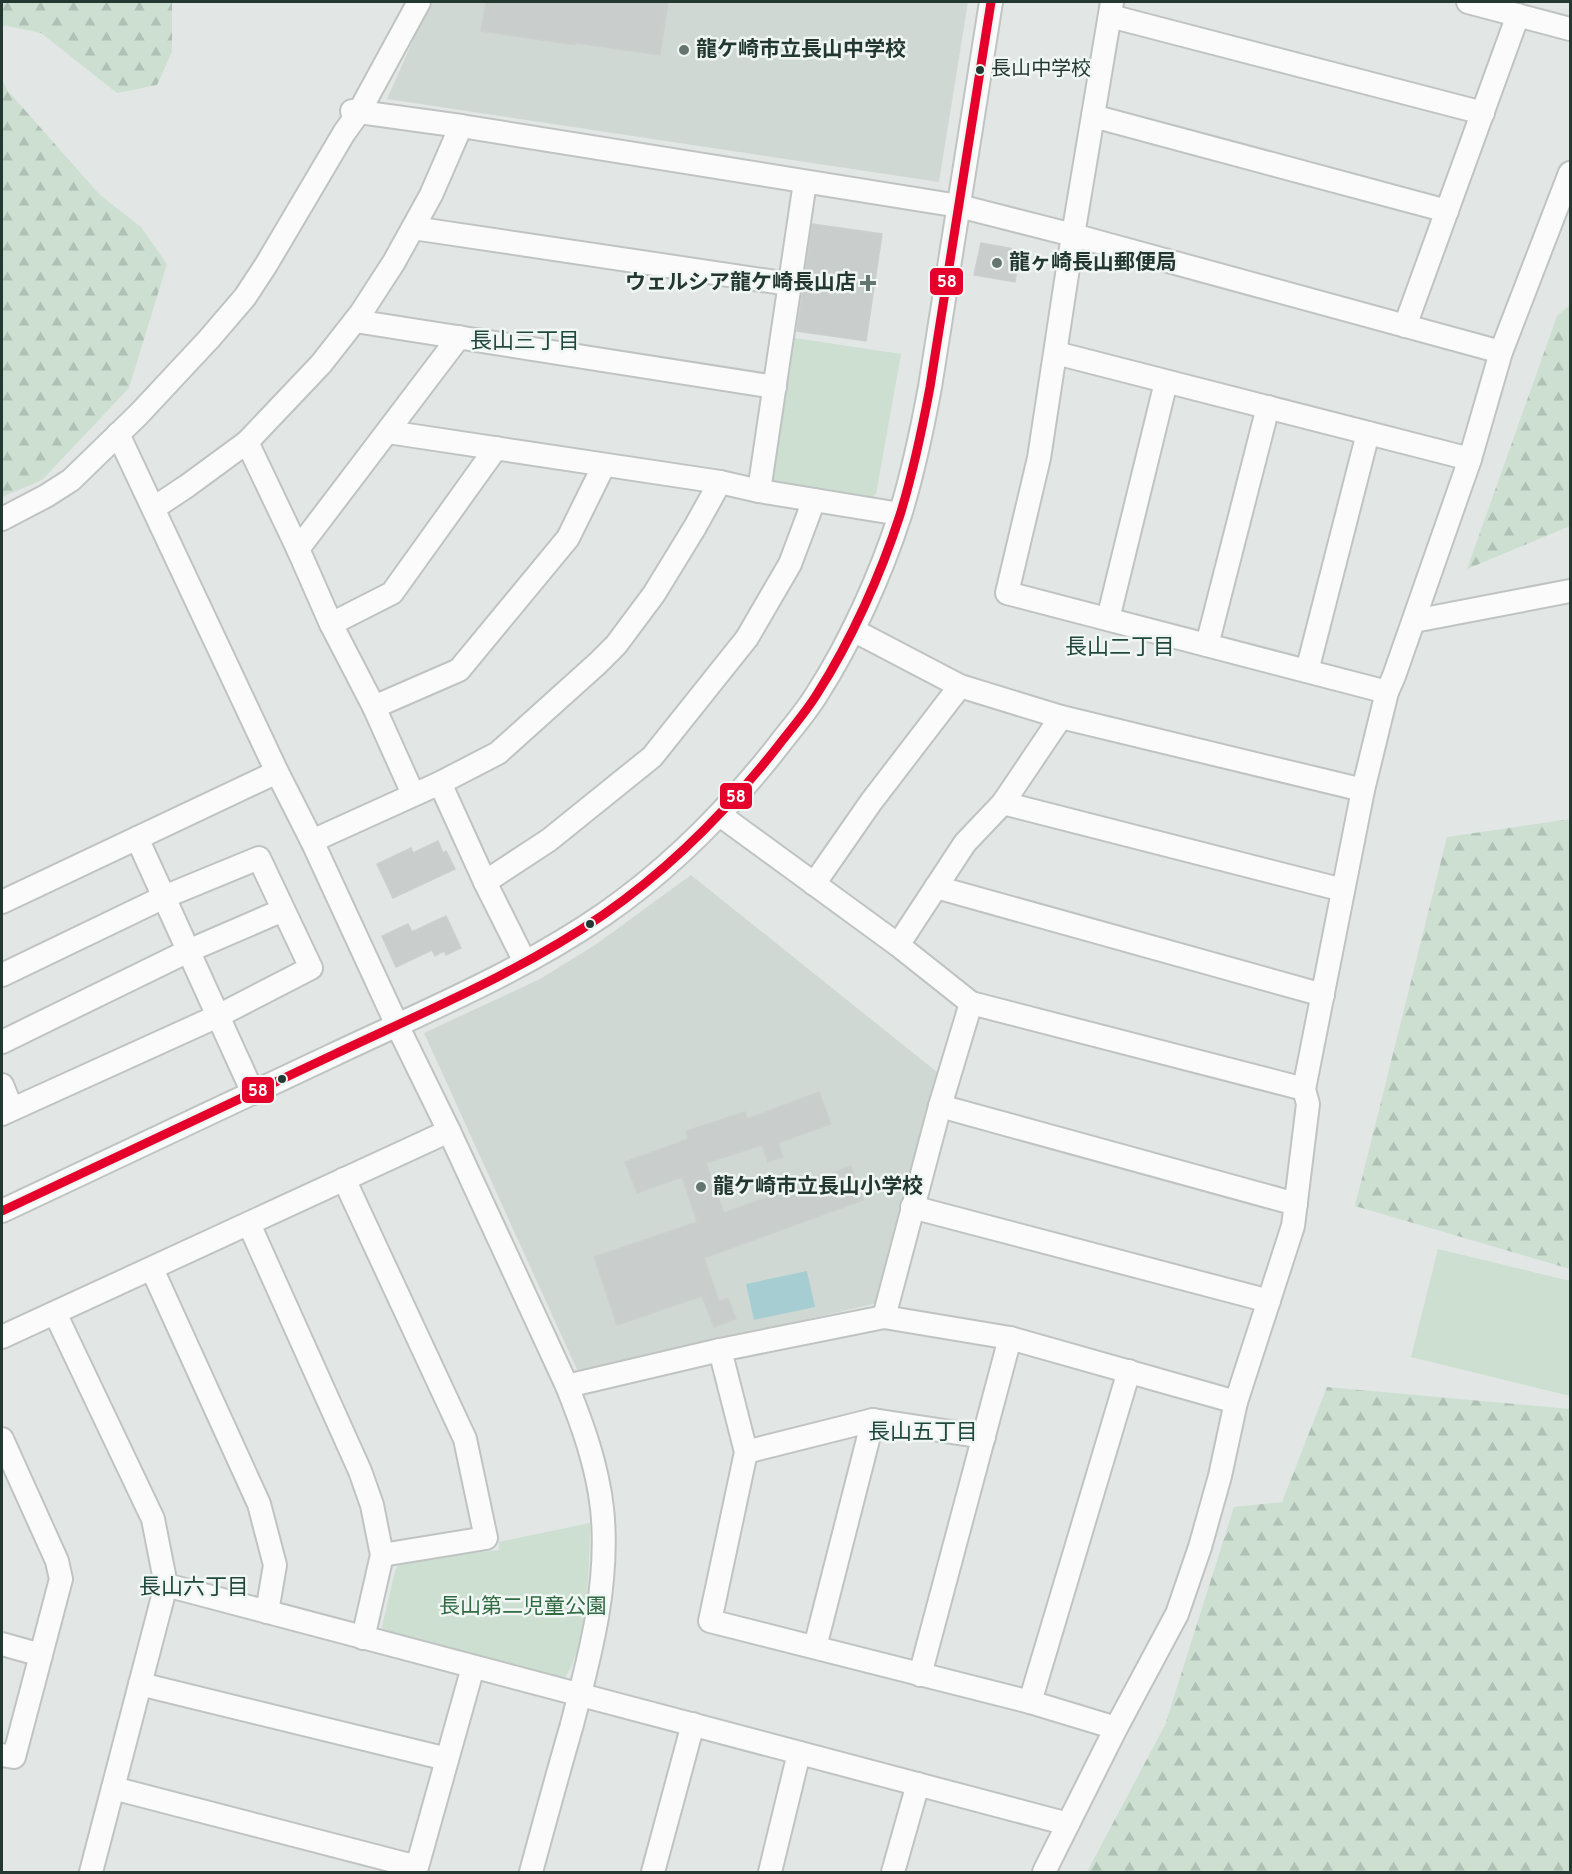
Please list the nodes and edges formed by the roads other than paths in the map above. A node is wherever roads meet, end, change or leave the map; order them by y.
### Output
1 (419, 2) edge
2 (991, 2) edge
3 (1468, 2) edge
4 (1111, 9) edge
5 (1518, 15) junction
6 (1570, 29) edge
7 (355, 111) junction
8 (1483, 113) junction
9 (1093, 116) junction
10 (461, 126) junction
11 (1570, 173) edge
12 (806, 182) junction
13 (959, 206) junction
14 (1447, 211) junction
15 (413, 228) junction
16 (1073, 235) junction
17 (789, 284) junction
18 (355, 321) junction
19 (1405, 326) junction
20 (459, 337) junction
21 (1501, 352) junction
22 (1056, 353) junction
23 (1166, 381) junction
24 (775, 387) junction
25 (1268, 407) junction
26 (388, 432) junction
27 (1368, 433) junction
28 (118, 434) junction
29 (247, 442) junction
30 (496, 448) junction
31 (1470, 459) junction
32 (604, 465) junction
33 (720, 482) junction
34 (759, 491) junction
35 (814, 500) junction
36 (154, 508) junction
37 (900, 514) junction
38 (2, 519) edge
39 (298, 549) junction
40 (1570, 591) edge
41 (1108, 619) junction
42 (1413, 621) junction
43 (331, 624) junction
44 (853, 630) junction
45 (1208, 645) junction
46 (1307, 671) junction
47 (960, 686) junction
48 (1387, 692) junction
49 (374, 707) junction
50 (1061, 717) junction
51 (278, 772) junction
52 (440, 783) junction
53 (1363, 790) junction
54 (413, 794) junction
55 (1003, 803) junction
56 (720, 815) junction
57 (137, 838) junction
58 (312, 841) junction
59 (485, 882) junction
60 (814, 884) junction
61 (936, 887) junction
62 (1343, 890) junction
63 (164, 897) junction
64 (2, 902) edge
65 (283, 910) junction
66 (898, 945) junction
67 (188, 951) junction
68 (525, 962) junction
69 (2, 975) edge
70 (1323, 995) junction
71 (971, 1003) junction
72 (218, 1016) junction
73 (397, 1025) junction
74 (2, 1042) edge
75 (2, 1085) edge
76 (1304, 1089) junction
77 (253, 1093) junction
78 (940, 1106) junction
79 (7, 1112) edge
80 (449, 1131) junction
81 (344, 1179) junction
82 (1296, 1204) junction
83 (912, 1207) junction
84 (2, 1211) edge
85 (249, 1224) junction
86 (152, 1269) junction
87 (1269, 1301) junction
88 (56, 1313) junction
89 (884, 1317) junction
90 (2, 1337) edge
91 (1010, 1338) junction
92 (720, 1350) junction
93 (1129, 1371) junction
94 (567, 1386) junction
95 (1236, 1402) junction
96 (873, 1420) junction
97 (984, 1437) junction
98 (2, 1439) edge
99 (746, 1452) junction
100 (382, 1555) junction
101 (166, 1585) junction
102 (267, 1612) junction
103 (363, 1638) junction
104 (2, 1644) edge
105 (815, 1647) junction
106 (41, 1655) junction
107 (473, 1667) junction
108 (920, 1675) junction
109 (140, 1684) junction
110 (580, 1695) junction
111 (1030, 1702) junction
112 (693, 1724) junction
113 (1116, 1728) junction
114 (799, 1753) junction
115 (2, 1755) edge
116 (447, 1759) junction
117 (918, 1784) junction
118 (113, 1788) junction
119 (1068, 1824) junction
120 (91, 1872) edge
121 (531, 1872) edge
122 (653, 1872) edge
123 (770, 1872) edge
124 (893, 1872) edge
125 (1044, 1872) edge

1 - 7 street
2 - 13 street
3 - 5 street
4 - 8 street
4 - 9 street
5 - 6 street
5 - 8 street
7 - 10 street
7 - 28 street
8 - 14 street
9 - 14 street
9 - 16 street
10 - 12 street
10 - 15 street
11 - 21 street
12 - 13 street
12 - 17 street
13 - 16 street
13 - 37 street
14 - 19 street
15 - 17 street
15 - 18 street
16 - 19 street
16 - 22 street
17 - 24 street
18 - 20 street
18 - 29 street
19 - 21 street
20 - 24 street
20 - 26 street
21 - 31 street
22 - 23 street
22 - 41 street
23 - 25 street
23 - 41 street
24 - 34 street
25 - 27 street
25 - 45 street
26 - 30 street
26 - 39 street
27 - 31 street
27 - 46 street
28 - 36 street
28 - 38 street
29 - 36 street
29 - 39 street
30 - 32 street
30 - 43 street
31 - 42 street
32 - 33 street
32 - 49 street
33 - 34 street
33 - 52 street
34 - 35 street
35 - 37 street
35 - 59 street
36 - 51 street
37 - 44 street
39 - 43 street
40 - 42 street
41 - 45 street
42 - 48 street
43 - 49 street
44 - 47 street
44 - 56 street
45 - 46 street
46 - 48 street
47 - 50 street
47 - 60 street
48 - 53 street
49 - 54 street
50 - 53 street
50 - 55 street
51 - 57 street
51 - 58 street
52 - 54 street
52 - 59 street
53 - 62 street
54 - 58 street
55 - 61 street
55 - 62 street
56 - 60 street
56 - 68 street
57 - 63 street
57 - 64 street
58 - 73 street
59 - 68 street
60 - 66 street
61 - 66 street
61 - 70 street
62 - 70 street
63 - 65 street
63 - 67 street
63 - 69 street
65 - 67 street
65 - 72 street
66 - 71 street
67 - 72 street
67 - 74 street
68 - 73 street
70 - 76 street
71 - 76 street
71 - 78 street
72 - 77 street
72 - 79 street
73 - 77 street
73 - 80 street
75 - 79 street
76 - 82 street
77 - 84 street
78 - 82 street
78 - 83 street
80 - 81 street
80 - 94 street
81 - 85 street
81 - 100 street
82 - 87 street
83 - 87 street
83 - 89 street
85 - 86 street
85 - 100 street
86 - 88 street
86 - 102 street
87 - 95 street
88 - 90 street
88 - 101 street
89 - 91 street
89 - 92 street
91 - 93 street
91 - 97 street
92 - 94 street
92 - 99 street
93 - 95 street
93 - 111 street
94 - 110 street
95 - 113 street
96 - 97 street
96 - 99 street
96 - 105 street
97 - 108 street
98 - 106 street
99 - 105 street
100 - 103 street
101 - 102 street
101 - 109 street
102 - 103 street
103 - 107 street
104 - 106 street
105 - 108 street
106 - 115 street
107 - 110 street
107 - 116 street
108 - 111 street
109 - 116 street
109 - 118 street
110 - 112 street
110 - 121 street
111 - 113 street
112 - 114 street
112 - 122 street
113 - 119 street
114 - 117 street
114 - 123 street
116 - 118 street
117 - 119 street
117 - 124 street
118 - 120 street
119 - 125 street

